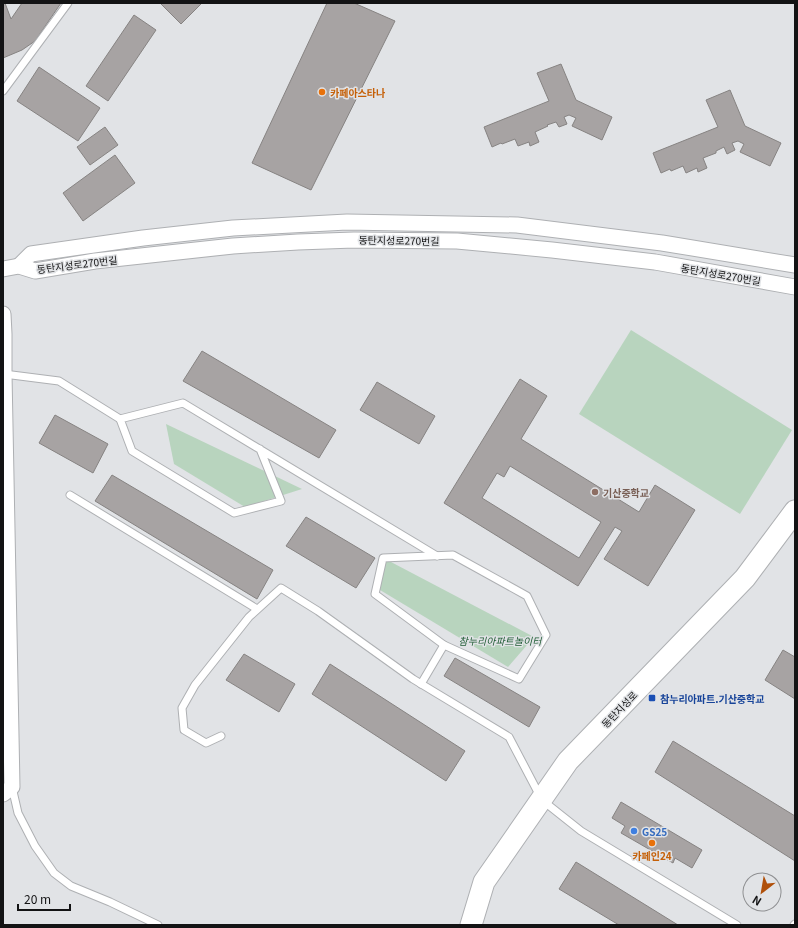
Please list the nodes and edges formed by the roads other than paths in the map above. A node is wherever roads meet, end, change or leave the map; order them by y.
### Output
1 (68, 3) edge
2 (3, 91) edge
3 (795, 265) edge
4 (19, 266) junction
5 (3, 269) edge
6 (795, 287) edge
7 (3, 314) edge
8 (4, 374) edge
9 (120, 419) junction
10 (260, 450) junction
11 (70, 495) dead end
12 (795, 511) edge
13 (437, 556) junction
14 (257, 609) junction
15 (444, 646) junction
16 (421, 684) junction
17 (221, 736) dead end
18 (7, 790) edge
19 (542, 800) junction
20 (158, 925) edge
21 (471, 925) edge
22 (737, 925) edge

1 - 2 lane
3 - 4 street
4 - 5 street, 동탄지성로270번길
4 - 6 street, 동탄지성로270번길
7 - 8 street
8 - 9 lane
8 - 18 street
9 - 10 lane
9 - 10 lane
10 - 13 lane
11 - 14 lane
12 - 19 main road, 동탄지성로
13 - 15 lane
13 - 15 lane
14 - 16 lane
14 - 17 lane
15 - 16 lane
16 - 19 lane
18 - 20 lane
19 - 21 main road, 동탄지성로
19 - 22 lane

